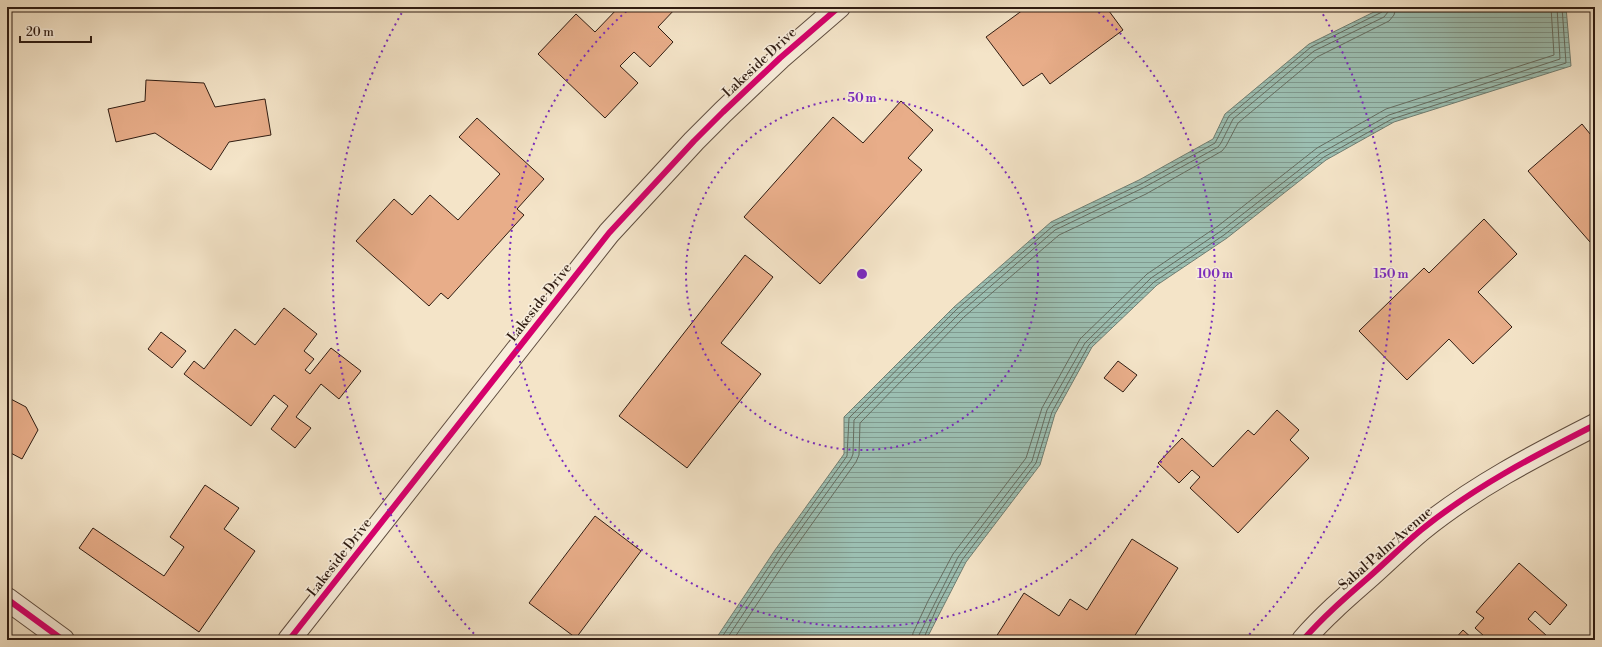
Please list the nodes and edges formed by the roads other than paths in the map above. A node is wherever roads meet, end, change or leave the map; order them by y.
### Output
1 (839, 7) edge
2 (1595, 425) edge
3 (7, 599) edge
4 (64, 640) edge
5 (289, 640) edge
6 (1303, 640) edge

1 - 5 street, Lakeside Drive
2 - 6 street, Sabal Palm Avenue
3 - 4 street

